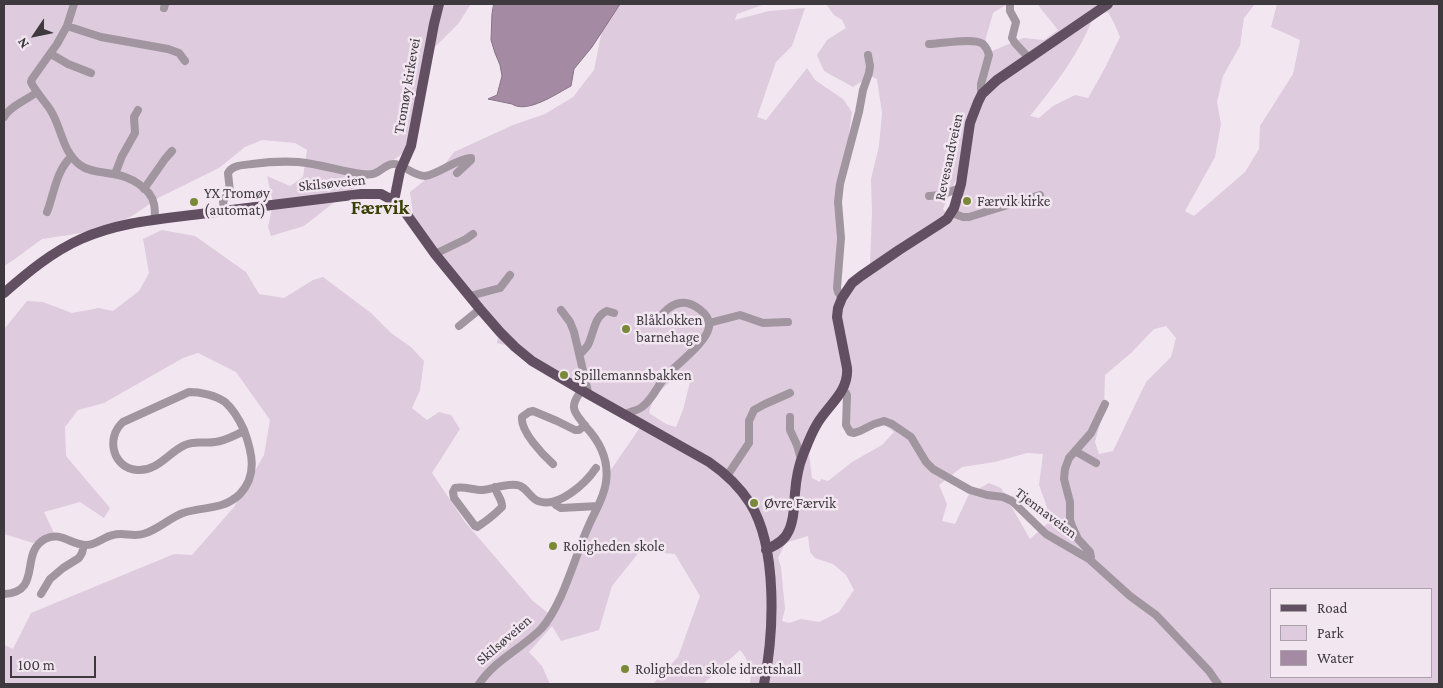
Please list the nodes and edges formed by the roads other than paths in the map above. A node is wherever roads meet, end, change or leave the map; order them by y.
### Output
1 (74, 4) edge
2 (439, 4) edge
3 (1010, 4) edge
4 (1108, 4) edge
5 (67, 26) junction
6 (929, 44) dead end
7 (51, 54) junction
8 (868, 55) dead end
9 (1029, 58) junction
10 (186, 61) dead end
11 (91, 73) dead end
12 (37, 92) junction
13 (984, 92) junction
14 (138, 110) dead end
15 (4, 117) edge
16 (172, 151) dead end
17 (71, 157) junction
18 (401, 169) junction
19 (457, 173) dead end
20 (115, 174) junction
21 (960, 188) junction
22 (144, 189) junction
23 (383, 192) junction
24 (1040, 195) dead end
25 (929, 196) dead end
26 (395, 198) junction
27 (224, 211) junction
28 (47, 212) dead end
29 (952, 212) junction
30 (155, 220) junction
31 (473, 234) dead end
32 (435, 254) junction
33 (510, 275) dead end
34 (4, 293) edge
35 (470, 296) junction
36 (842, 298) junction
37 (480, 309) junction
38 (561, 310) dead end
39 (614, 313) dead end
40 (656, 321) dead end
41 (788, 322) dead end
42 (709, 323) junction
43 (459, 326) dead end
44 (580, 354) junction
45 (842, 390) junction
46 (584, 392) junction
47 (790, 393) dead end
48 (1105, 404) dead end
49 (624, 415) junction
50 (790, 417) dead end
51 (585, 425) junction
52 (244, 431) junction
53 (1075, 451) junction
54 (802, 457) junction
55 (1096, 463) dead end
56 (553, 464) dead end
57 (596, 468) dead end
58 (727, 476) junction
59 (495, 487) junction
60 (554, 502) junction
61 (598, 506) junction
62 (789, 530) junction
63 (764, 537) junction
64 (84, 545) junction
65 (766, 550) junction
66 (1089, 559) junction
67 (4, 594) edge
68 (41, 594) dead end
69 (479, 684) edge
70 (764, 684) edge
71 (1218, 684) edge

1 - 5 street
2 - 18 main road, Tromøy kirkevei
3 - 9 street
4 - 9 main road, Revesandveien
5 - 7 street
5 - 10 street
6 - 13 street
7 - 11 street
7 - 12 street
8 - 36 street
9 - 13 main road, Revesandveien
12 - 15 street
12 - 17 street
13 - 21 main road, Revesandveien
14 - 20 street
16 - 22 street
17 - 20 street
17 - 28 street
18 - 19 street
18 - 23 main road, Tromøy kirkevei
18 - 26 main road, Tromøy kirkevei
18 - 27 street, Skilsøveien
20 - 22 street
21 - 25 street
21 - 29 main road, Revesandveien
22 - 30 street
23 - 26 main road, Skilsøveien
23 - 27 main road, Skilsøveien
24 - 29 street
26 - 32 main road, Skilsøveien
27 - 30 main road, Skilsøveien
29 - 36 main road, Revesandveien
30 - 34 main road, Skilsøveien
31 - 32 street
32 - 35 main road, Skilsøveien
33 - 35 street
35 - 37 main road, Skilsøveien
36 - 45 main road
37 - 43 street
37 - 46 main road, Skilsøveien
38 - 44 street
39 - 44 street
40 - 42 street
41 - 42 street
42 - 49 street
44 - 46 street
45 - 54 main road
45 - 66 street, Tjennaveien
46 - 49 main road, Skilsøveien
46 - 51 street, Skilsøveien
47 - 58 street
48 - 53 street
49 - 58 main road, Skilsøveien
50 - 54 street
51 - 56 street
51 - 61 street, Skilsøveien
52 - 52 street
52 - 64 street
53 - 55 street
53 - 66 street
54 - 62 main road
57 - 60 street
58 - 63 main road, Skilsøveien
59 - 59 street
59 - 60 street
60 - 61 street
61 - 69 street, Skilsøveien
62 - 63 main road
62 - 65 main road
63 - 65 main road, Skilsøveien
64 - 67 street
64 - 68 street
65 - 70 main road, Skilsøveien
66 - 71 street, Tjennaveien

